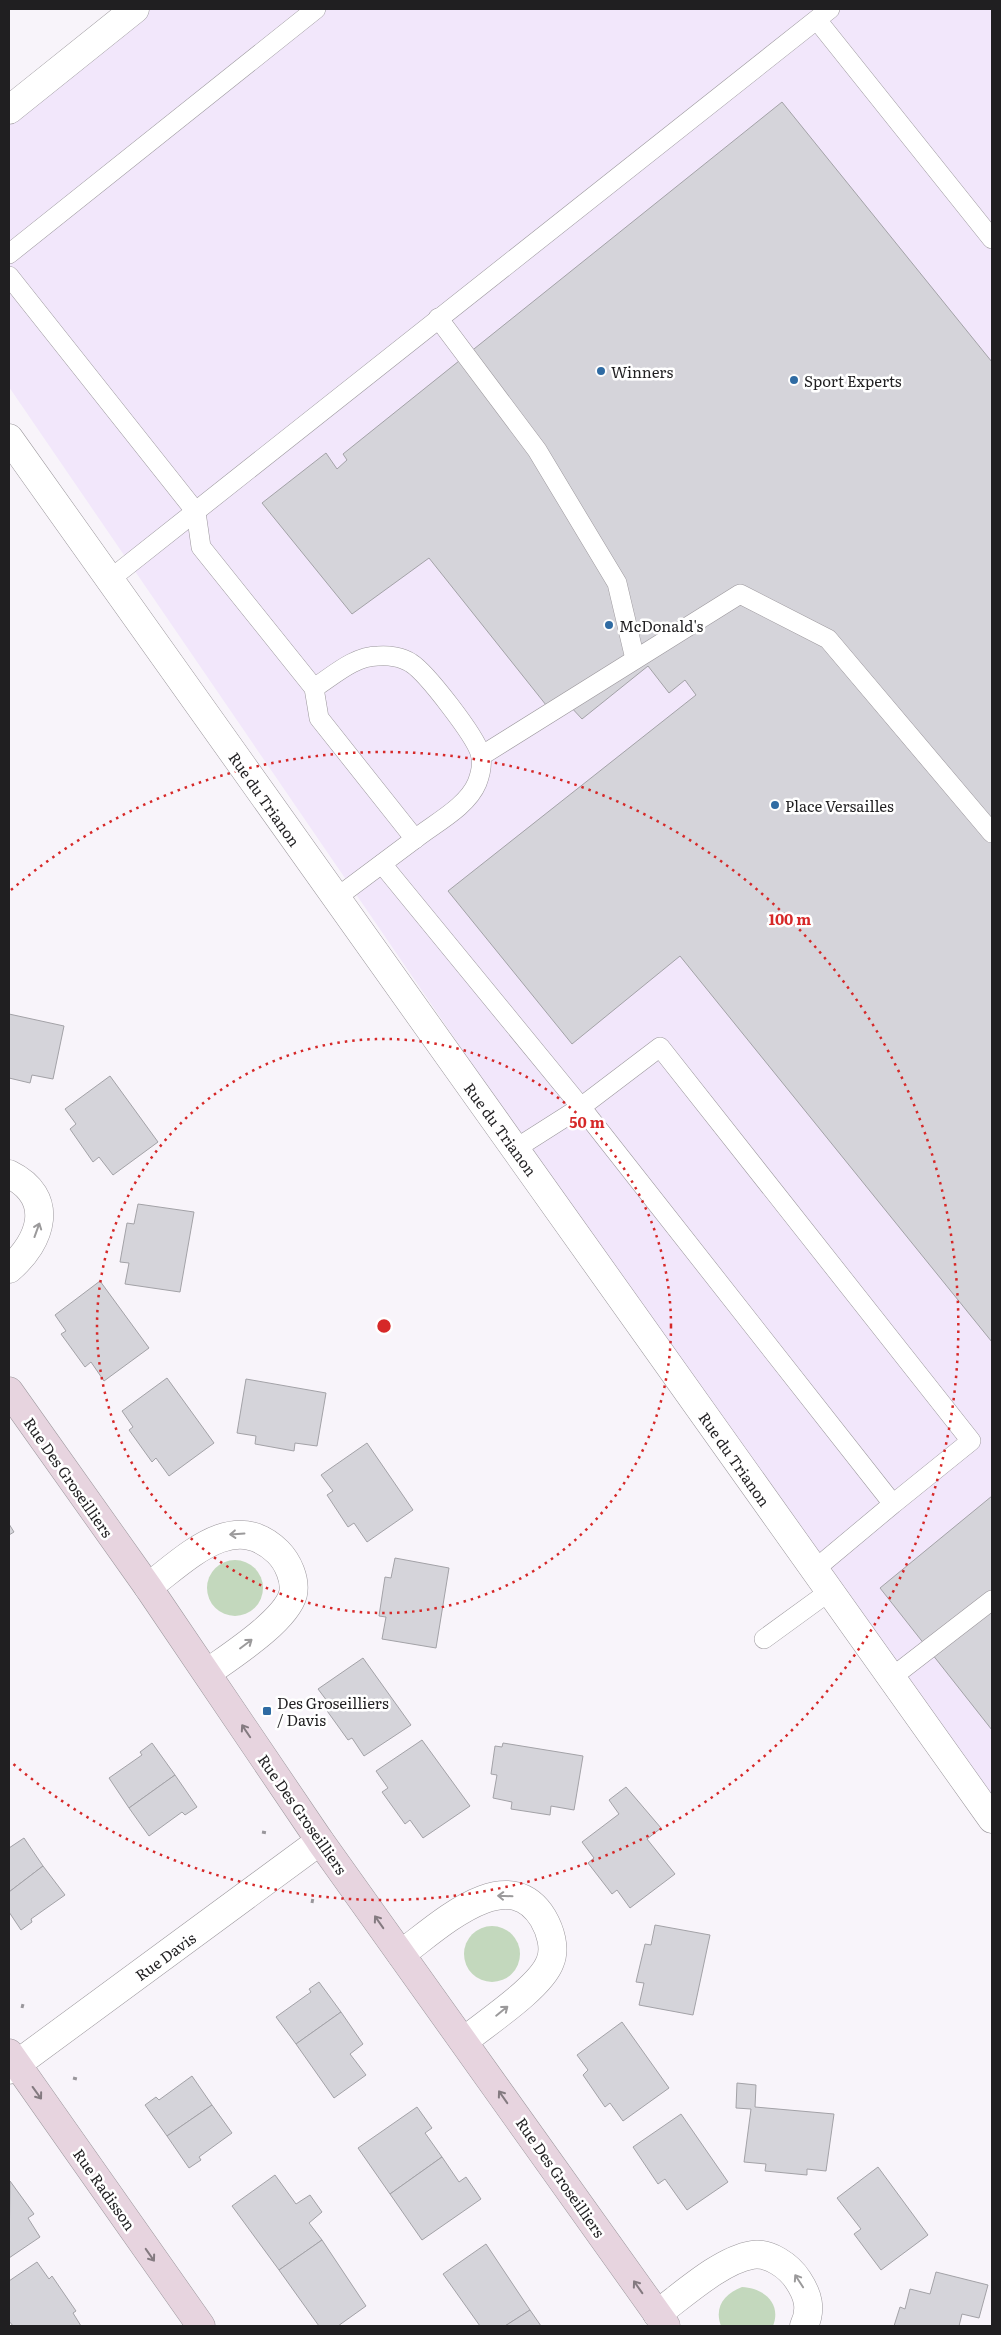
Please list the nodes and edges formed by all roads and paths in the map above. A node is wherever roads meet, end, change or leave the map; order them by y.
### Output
1 (135, 9) edge
2 (316, 9) edge
3 (824, 14) edge
4 (9, 110) edge
5 (992, 239) edge
6 (9, 254) edge
7 (9, 276) edge
8 (438, 318) junction
9 (9, 438) edge
10 (196, 512) junction
11 (109, 580) junction
12 (635, 659) junction
13 (314, 688) junction
14 (481, 756) junction
15 (992, 833) edge
16 (415, 838) junction
17 (382, 864) junction
18 (336, 898) junction
19 (581, 1107) junction
20 (516, 1149) junction
21 (9, 1174) edge
22 (9, 1269) edge
23 (9, 1391) edge
24 (893, 1504) junction
25 (822, 1580) junction
26 (148, 1587) junction
27 (992, 1600) edge
28 (764, 1639) dead end
29 (207, 1673) junction
30 (892, 1678) junction
31 (992, 1819) edge
32 (262, 1832) dead end
33 (267, 1833) dead end
34 (320, 1841) junction
35 (313, 1898) dead end
36 (312, 1903) dead end
37 (401, 1954) junction
38 (464, 2042) junction
39 (11, 2062) edge
40 (662, 2320) edge
41 (201, 2326) edge
42 (804, 2326) edge

1 - 4 street
2 - 6 lane
3 - 5 lane
3 - 8 lane
7 - 10 lane
8 - 10 lane
8 - 12 lane
9 - 11 street, Rue du Trianon
10 - 11 lane
10 - 13 lane
11 - 18 street, Rue du Trianon
12 - 14 lane
12 - 15 lane
13 - 14 lane
13 - 16 lane
14 - 16 lane
16 - 17 lane
17 - 18 lane
17 - 19 lane
18 - 20 street, Rue du Trianon
19 - 20 lane
19 - 24 lane
19 - 24 lane
20 - 25 street, Rue du Trianon
22 -> 21 street
23 - 26 street, Rue Des Groseilliers
24 - 25 lane
25 - 28 lane
25 - 30 street, Rue du Trianon
26 - 29 street, Rue Des Groseilliers
29 -> 26 street
27 - 30 lane
34 -> 29 street, Rue Des Groseilliers
30 - 31 street, Rue du Trianon
32 - 33 path
37 -> 34 street, Rue Des Groseilliers
34 - 39 street, Rue Davis
35 - 36 path
37 - 38 street, Rue Des Groseilliers
38 -> 37 street
40 -> 38 street, Rue Des Groseilliers
39 -> 41 street, Rue Radisson
42 -> 40 street, Rue Des Groseilliers

